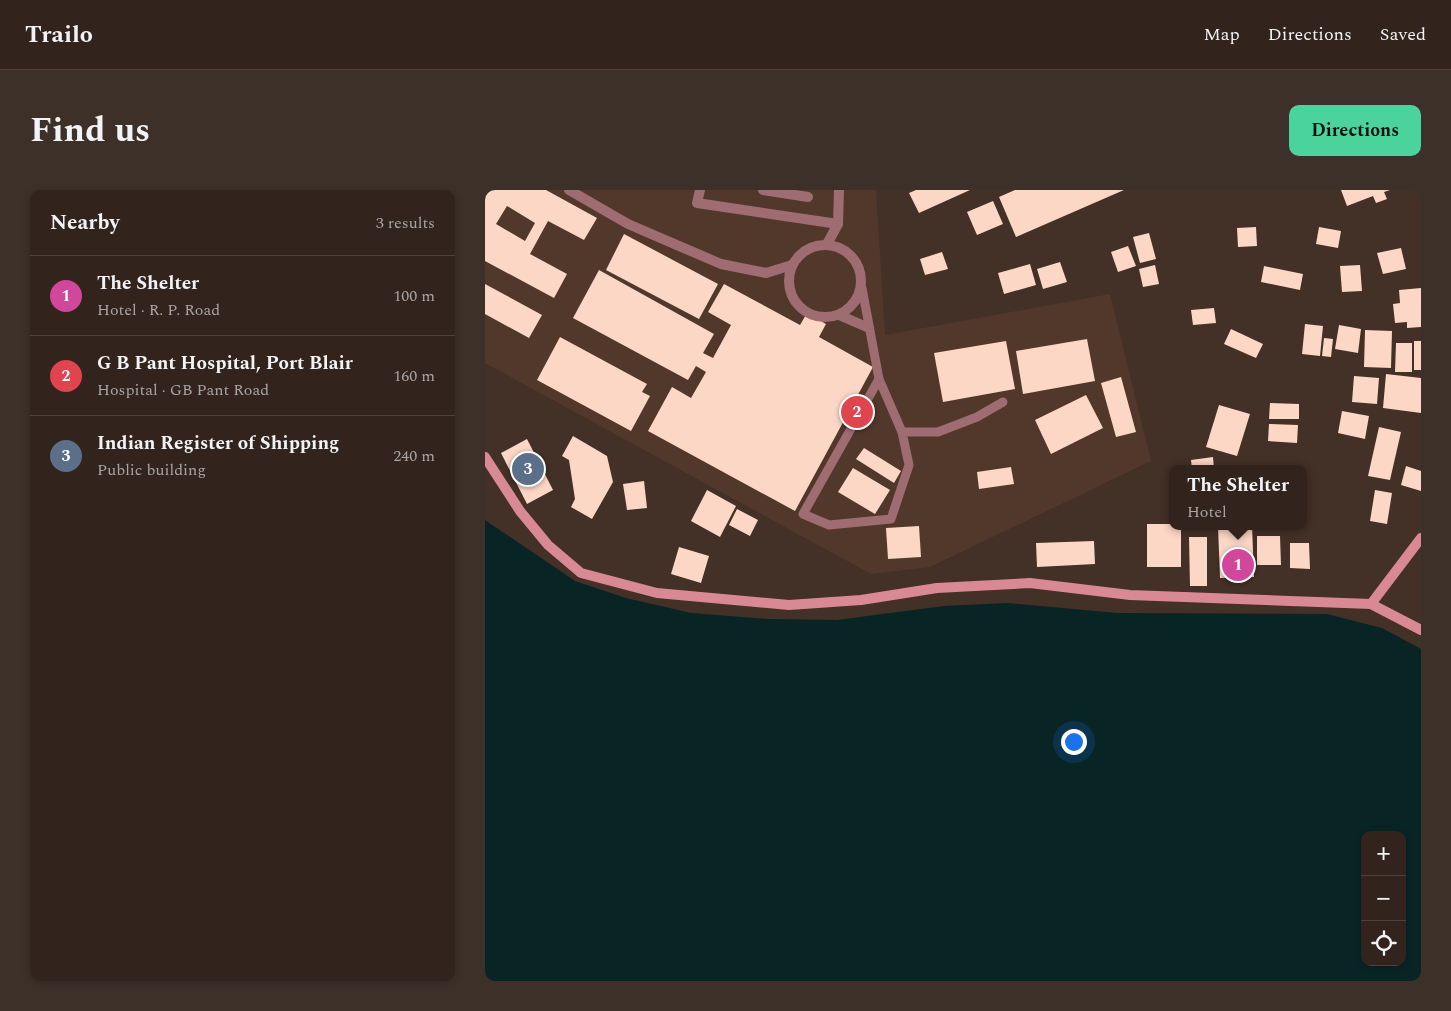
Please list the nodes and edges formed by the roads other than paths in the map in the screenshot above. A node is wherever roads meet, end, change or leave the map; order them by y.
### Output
1 (569, 190) edge
2 (700, 190) edge
3 (763, 190) edge
4 (839, 190) edge
5 (808, 197) dead end
6 (838, 224) junction
7 (827, 244) junction
8 (792, 265) junction
9 (861, 288) junction
10 (839, 315) junction
11 (869, 328) junction
12 (879, 379) junction
13 (1003, 402) dead end
14 (902, 432) junction
15 (485, 457) edge
16 (1421, 538) edge
17 (1371, 604) junction
18 (1421, 630) edge

1 - 8 street
2 - 6 street
3 - 5 street
4 - 6 street
6 - 7 street
7 - 8 street
7 - 9 street
8 - 10 street
9 - 10 street
9 - 11 lane
10 - 11 street
11 - 12 lane
12 - 14 lane
12 - 14 lane
13 - 14 lane
15 - 17 street
16 - 17 street
17 - 18 street

